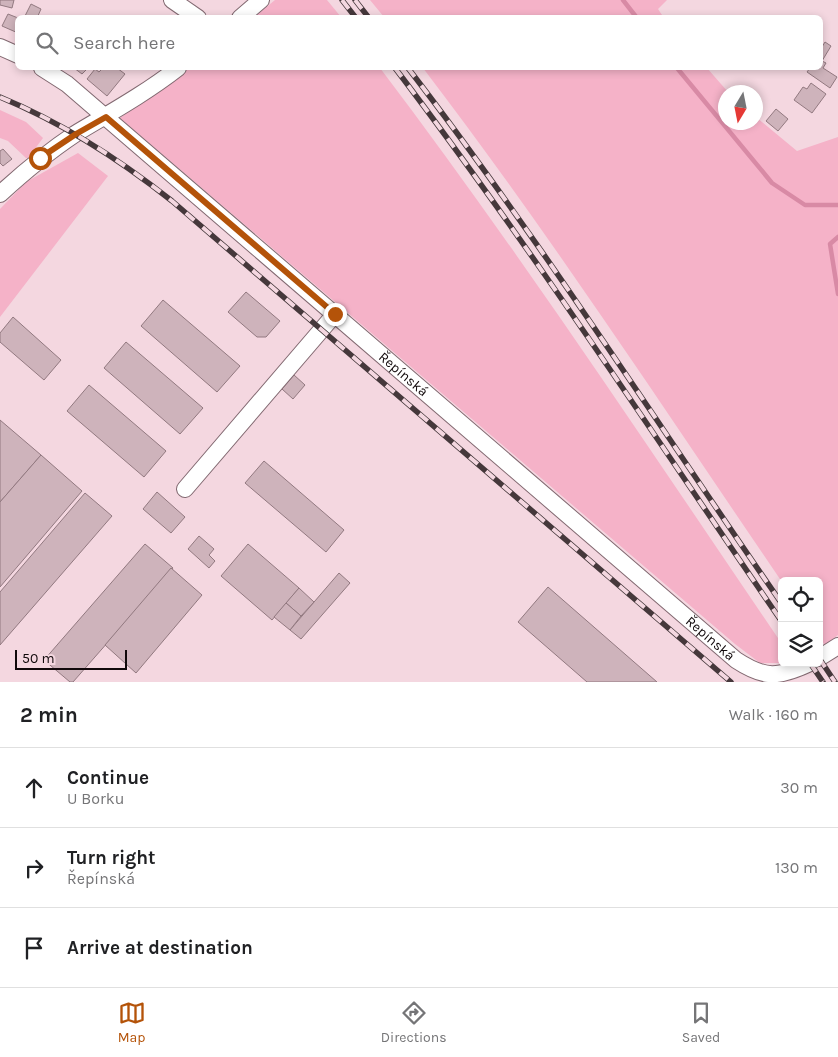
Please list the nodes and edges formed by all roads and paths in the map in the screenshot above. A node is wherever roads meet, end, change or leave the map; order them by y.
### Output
1 (172, 0) edge
2 (261, 0) edge
3 (194, 15) edge
4 (244, 15) edge
5 (0, 46) edge
6 (15, 54) edge
7 (45, 70) edge
8 (175, 70) edge
9 (106, 117) junction
10 (0, 194) edge
11 (335, 314) junction
12 (185, 488) dead end
13 (838, 646) edge
14 (823, 655) edge
15 (801, 667) edge
16 (767, 679) edge

1 - 3 street
2 - 4 street
5 - 6 street
7 - 9 street, Řepínská
8 - 9 street
9 - 10 street
9 - 11 street, Řepínská
11 - 12 street
11 - 16 street, Řepínská
13 - 14 street
15 - 16 street

